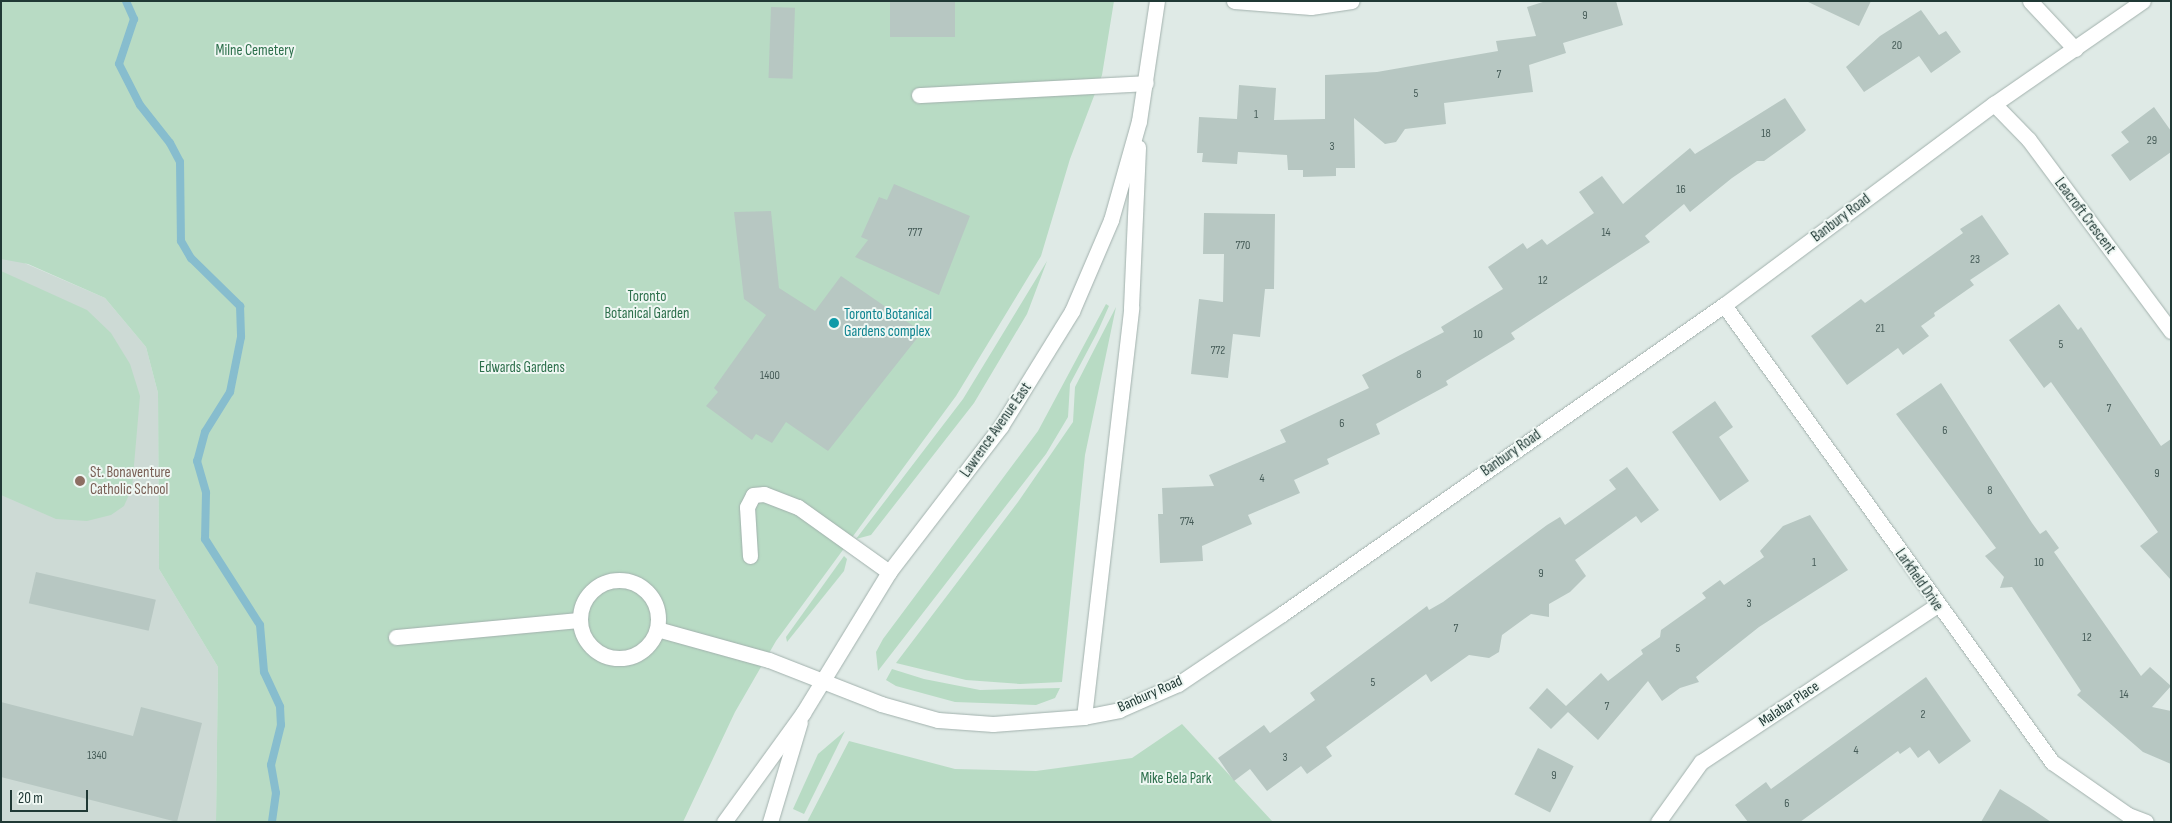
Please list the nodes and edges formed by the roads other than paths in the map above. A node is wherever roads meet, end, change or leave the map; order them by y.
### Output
1 (1157, 1) edge
2 (1234, 1) edge
3 (1352, 1) edge
4 (2030, 1) edge
5 (2143, 1) edge
6 (2075, 48) junction
7 (1146, 83) junction
8 (919, 95) dead end
9 (1994, 104) junction
10 (1139, 121) junction
11 (1724, 305) junction
12 (2171, 331) edge
13 (750, 556) dead end
14 (889, 572) junction
15 (1937, 605) junction
16 (580, 620) junction
17 (657, 629) junction
18 (396, 637) dead end
19 (821, 678) junction
20 (803, 713) junction
21 (1084, 717) junction
22 (2126, 819) edge
23 (724, 822) edge
24 (770, 822) edge
25 (1658, 822) edge
26 (2146, 822) edge

1 - 7 street, Lawrence Avenue East
2 - 3 street
4 - 6 street
5 - 6 street, Banbury Road
6 - 9 street, Banbury Road
7 - 8 street
7 - 10 street, Lawrence Avenue East
9 - 11 street, Banbury Road
9 - 12 street, Leacroft Crescent
10 - 14 street, Lawrence Avenue East
10 - 21 street, Lawrence Avenue East
11 - 15 street, Larkfield Drive
11 - 21 street, Banbury Road
13 - 14 street
14 - 19 street, Lawrence Avenue East
15 - 22 street, Larkfield Drive
15 - 25 street, Malabar Place
16 - 17 street
16 - 17 street
16 - 18 street
17 - 19 street, Banbury Road
19 - 20 street, Lawrence Avenue East
19 - 21 street, Banbury Road
20 - 23 street, Lawrence Avenue East
20 - 24 street, Lawrence Avenue East
22 - 26 street, Larkfield Drive

